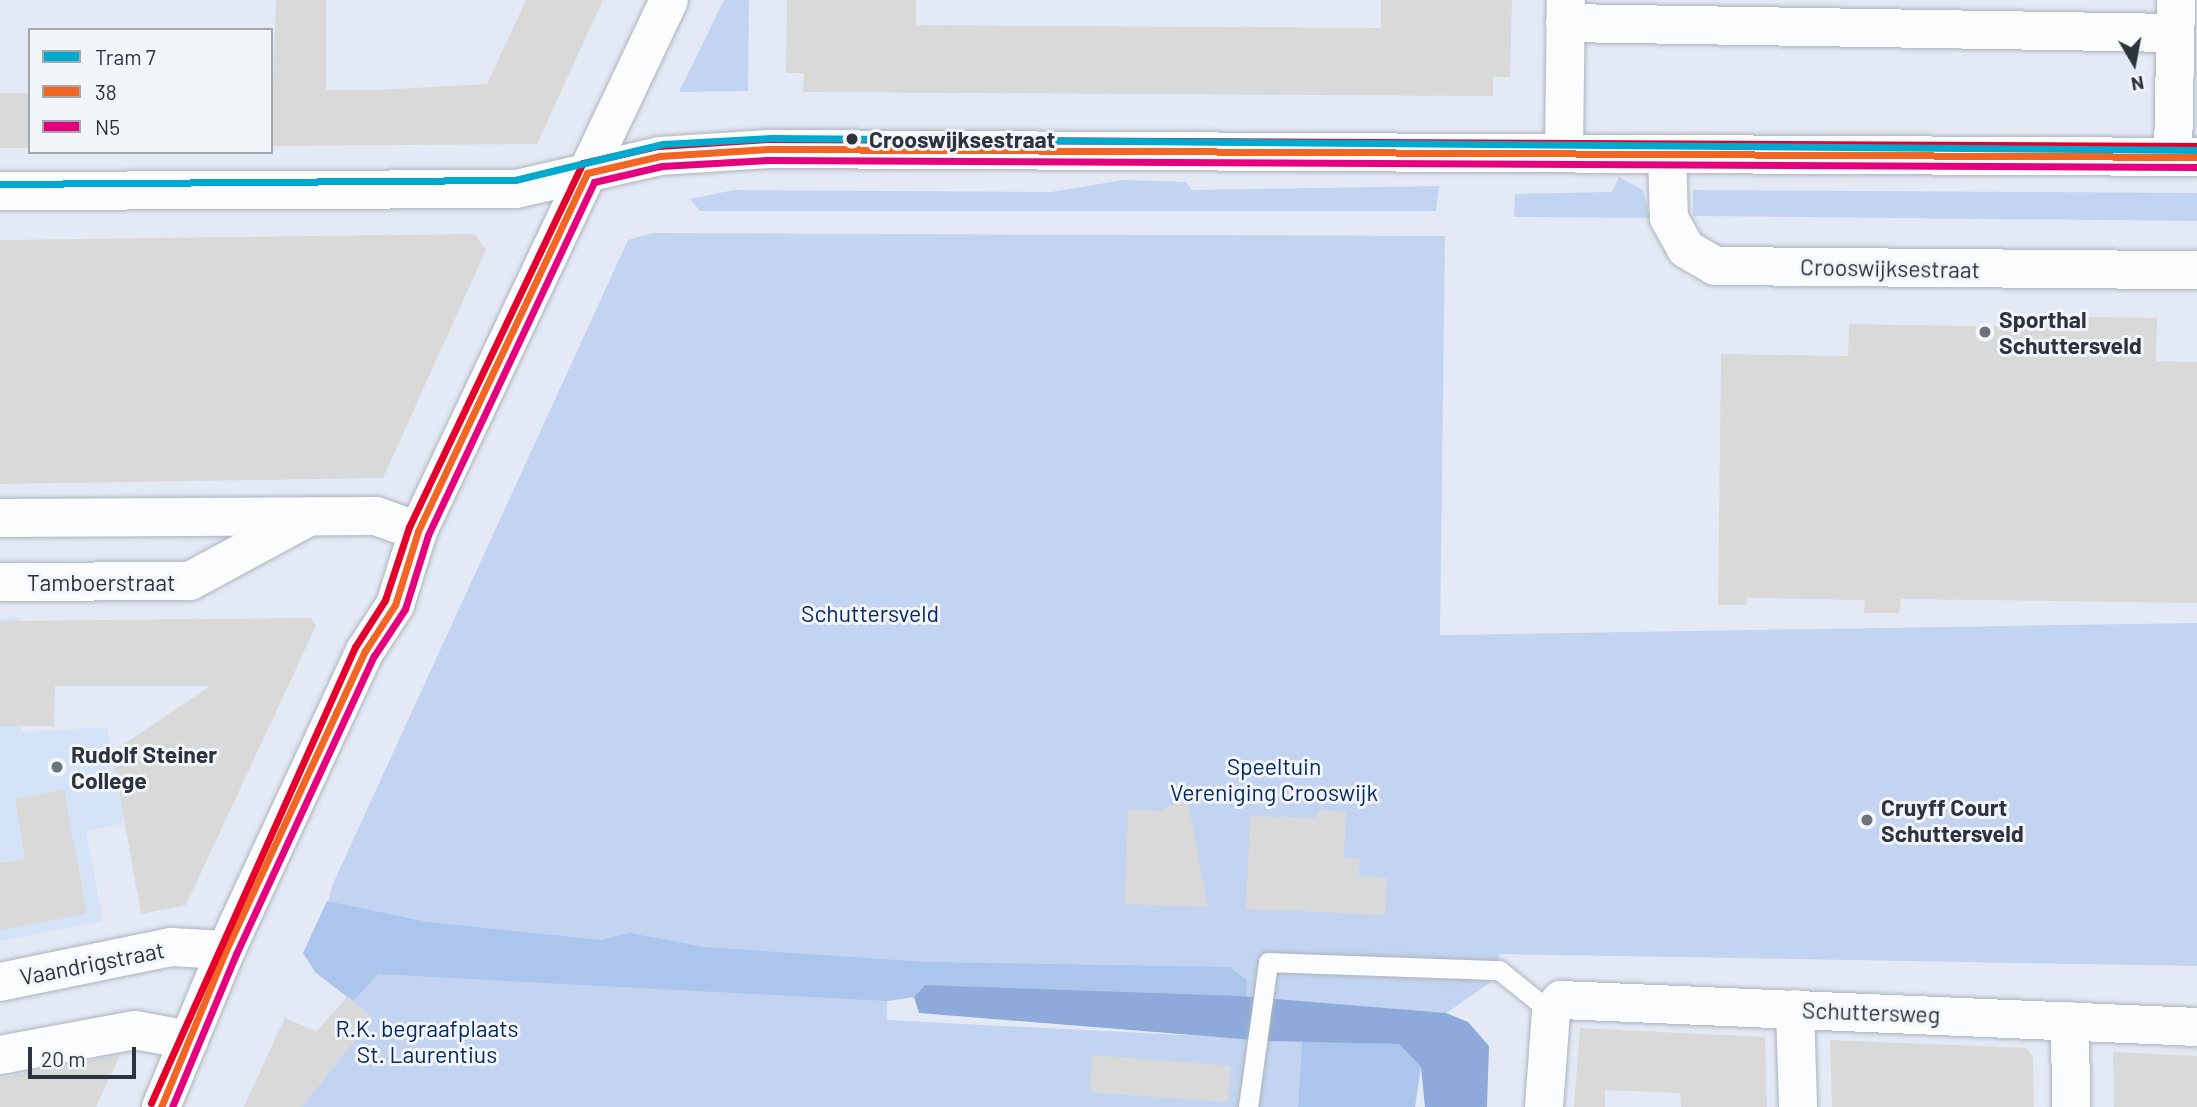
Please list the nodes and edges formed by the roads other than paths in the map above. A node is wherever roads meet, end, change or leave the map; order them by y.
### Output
1 (669, 0) edge
2 (1566, 11) edge
3 (2175, 16) edge
4 (1564, 153) junction
5 (1667, 155) junction
6 (2185, 157) edge
7 (587, 173) junction
8 (0, 191) edge
9 (2197, 270) edge
10 (312, 515) junction
11 (0, 518) edge
12 (418, 531) junction
13 (0, 582) edge
14 (226, 950) junction
15 (0, 982) edge
16 (1795, 1009) junction
17 (1551, 1012) junction
18 (2070, 1021) junction
19 (2197, 1027) edge
20 (189, 1040) junction
21 (0, 1055) edge
22 (161, 1107) edge
23 (1248, 1107) edge
24 (1544, 1107) edge
25 (1798, 1107) edge
26 (2071, 1107) edge

1 - 7 street
2 - 3 street
2 - 4 street
3 - 6 street
4 - 5 street
4 - 7 street
5 - 6 street
5 - 9 street, Crooswijksestraat
7 - 8 street
7 - 12 street
10 - 11 street, Tamboerstraat
10 - 12 street, Tamboerstraat
10 - 13 street, Tamboerstraat
12 - 14 street
14 - 15 street, Vaandrigstraat
14 - 20 street
16 - 17 street, Schuttersweg
16 - 18 street, Schuttersweg
16 - 25 street
17 - 23 lane
17 - 24 street
18 - 19 street, Schuttersweg
18 - 26 street
20 - 21 street
20 - 22 street

